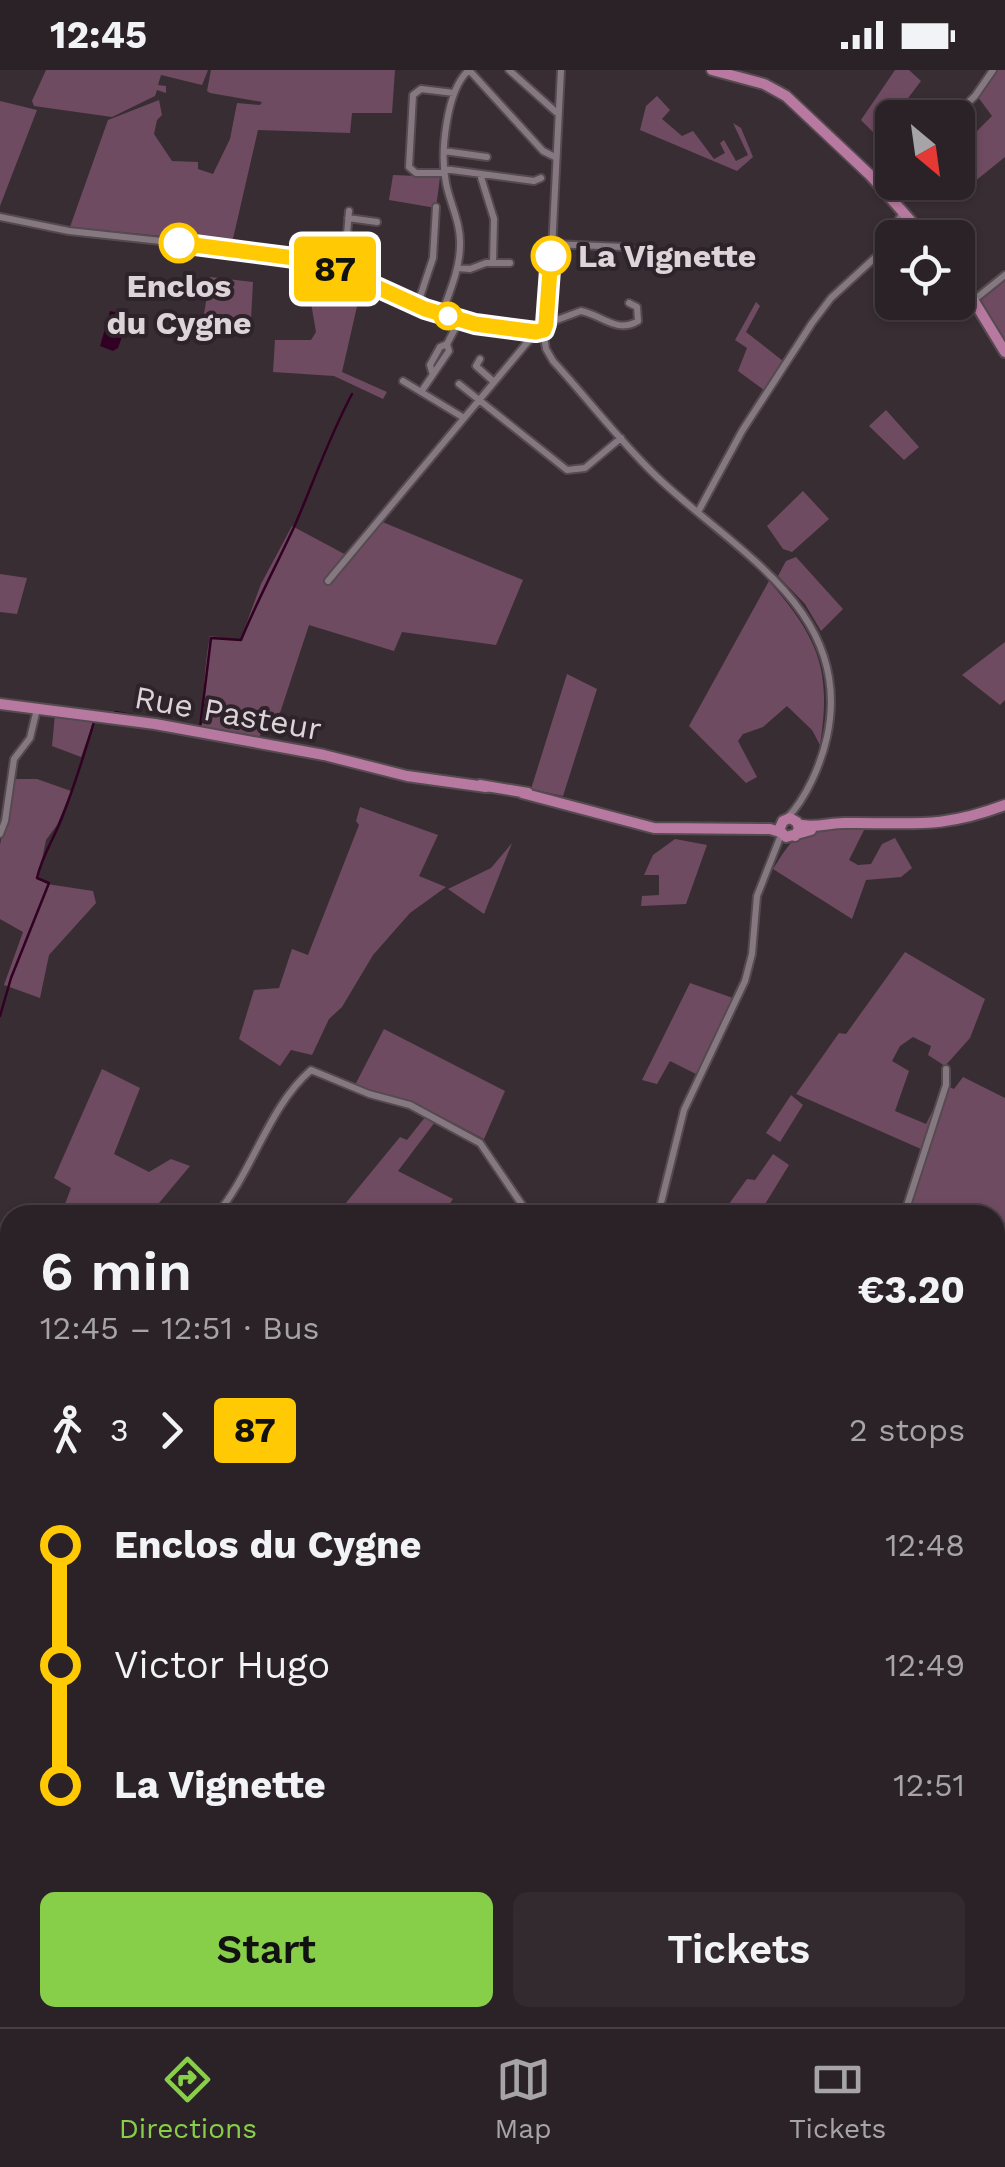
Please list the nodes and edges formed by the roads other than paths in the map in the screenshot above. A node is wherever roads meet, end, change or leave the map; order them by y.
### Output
1 (469, 70) edge
2 (509, 70) edge
3 (561, 70) edge
4 (712, 70) edge
5 (992, 70) edge
6 (454, 94) junction
7 (972, 100) edge
8 (557, 112) junction
9 (444, 151) junction
10 (555, 154) junction
11 (486, 157) dead end
12 (444, 171) junction
13 (480, 174) junction
14 (541, 178) dead end
15 (875, 181) edge
16 (893, 200) edge
17 (436, 208) dead end
18 (903, 212) junction
19 (0, 218) edge
20 (910, 220) edge
21 (377, 222) dead end
22 (552, 244) junction
23 (652, 260) dead end
24 (493, 263) junction
25 (510, 263) dead end
26 (457, 268) junction
27 (340, 271) junction
28 (1005, 275) edge
29 (975, 299) edge
30 (975, 302) edge
31 (629, 303) dead end
32 (418, 306) junction
33 (442, 314) junction
34 (460, 319) junction
35 (542, 328) junction
36 (1005, 352) edge
37 (480, 358) dead end
38 (402, 381) dead end
39 (494, 382) junction
40 (460, 384) dead end
41 (421, 392) junction
42 (479, 400) junction
43 (464, 418) junction
44 (620, 438) junction
45 (698, 512) junction
46 (328, 581) dead end
47 (0, 704) edge
48 (37, 708) junction
49 (1005, 805) edge
50 (789, 828) junction
51 (0, 834) edge
52 (946, 1069) dead end
53 (224, 1205) edge
54 (522, 1205) edge
55 (660, 1205) edge
56 (907, 1205) edge

1 - 6 street
1 - 10 street
2 - 8 street
3 - 8 street
4 - 15 main road
5 - 7 street
6 - 9 street
6 - 12 street
8 - 10 street
9 - 11 street
9 - 12 street
10 - 22 street
12 - 13 street
12 - 26 street
13 - 14 street
13 - 24 street
16 - 18 main road
17 - 32 street
18 - 20 main road
18 - 45 street
19 - 27 street
21 - 27 street
22 - 23 street
22 - 35 street
24 - 25 street
24 - 26 street
26 - 33 street
27 - 32 street
28 - 29 street
30 - 36 main road
31 - 35 street
32 - 33 street
33 - 34 street
34 - 35 street
34 - 41 street
35 - 39 street
35 - 44 street
37 - 39 street
38 - 41 street
39 - 42 street
40 - 42 street
41 - 43 street
42 - 43 street
42 - 44 street
43 - 46 street
44 - 45 street
45 - 50 street
47 - 48 main road, Rue Pasteur
48 - 50 main road, Rue Pasteur
48 - 51 street
49 - 50 main road, Rue Pasteur
50 - 55 street
52 - 56 street
53 - 54 street

